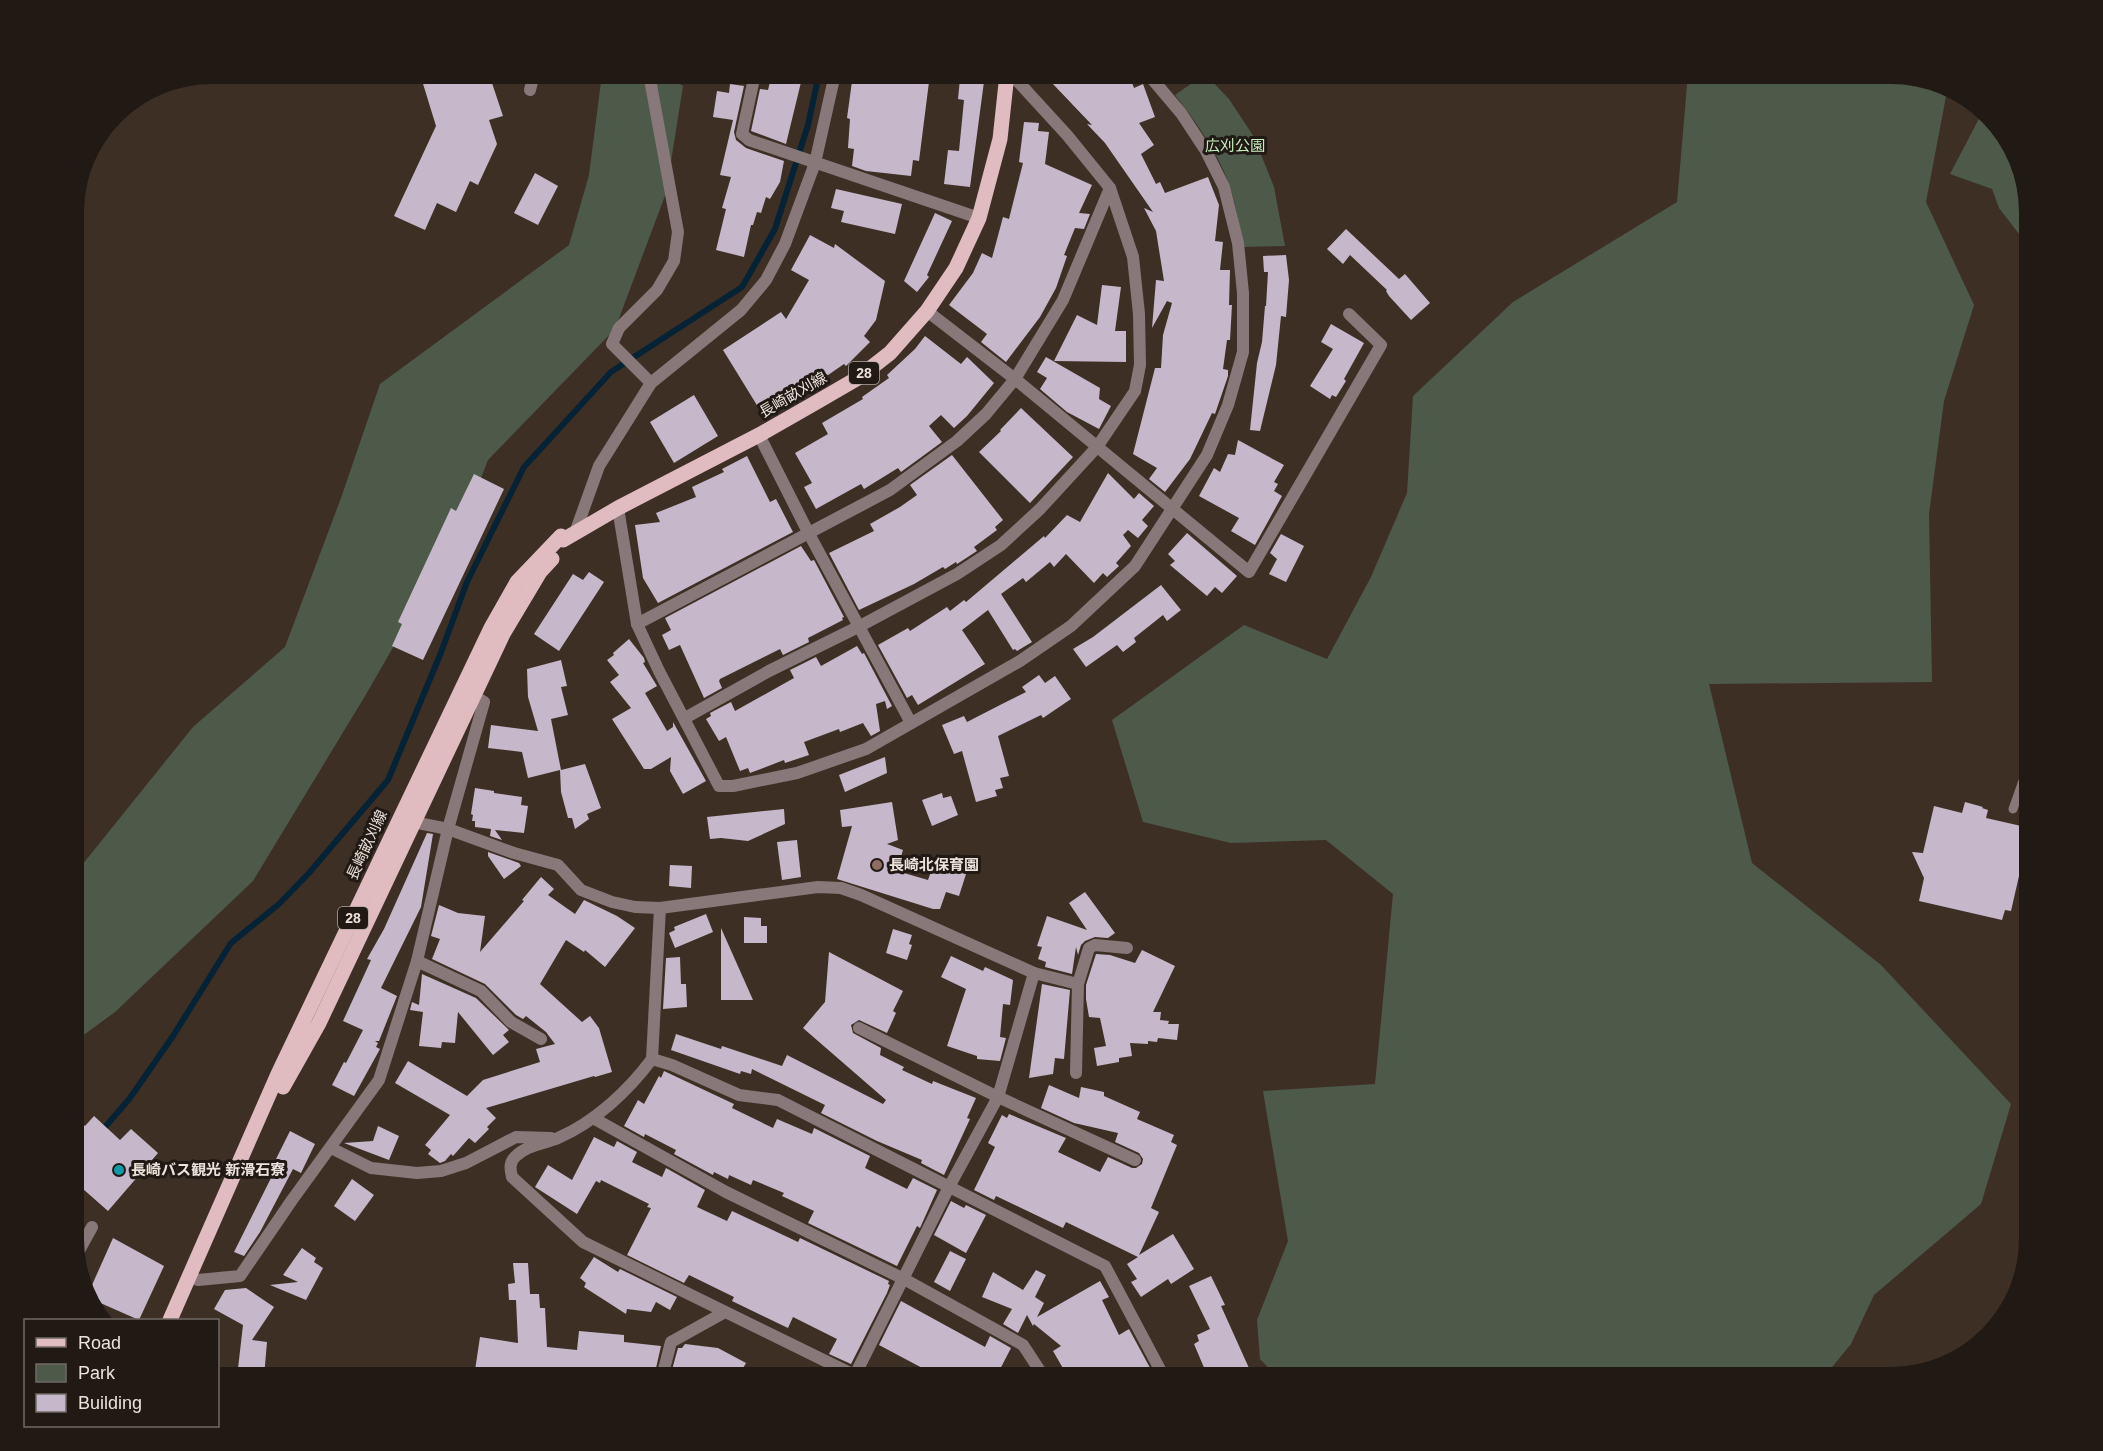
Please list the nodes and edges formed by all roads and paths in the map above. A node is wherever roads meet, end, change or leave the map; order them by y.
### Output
1 (532, 84) edge
2 (651, 84) edge
3 (753, 84) edge
4 (832, 84) edge
5 (1008, 84) edge
6 (1019, 84) edge
7 (1156, 84) edge
8 (530, 90) dead end
9 (813, 162) junction
10 (1110, 188) junction
11 (980, 218) junction
12 (927, 311) junction
13 (1349, 314) dead end
14 (1015, 379) junction
15 (651, 383) junction
16 (759, 435) junction
17 (1097, 447) junction
18 (618, 508) junction
19 (1173, 509) junction
20 (808, 532) junction
21 (569, 536) junction
22 (636, 624) junction
23 (860, 626) junction
24 (474, 696) junction
25 (685, 718) junction
26 (910, 723) junction
27 (2019, 793) edge
28 (2013, 809) dead end
29 (413, 822) junction
30 (448, 830) junction
31 (660, 908) junction
32 (1127, 948) dead end
33 (417, 961) junction
34 (1034, 973) junction
35 (1078, 984) junction
36 (859, 1028) dead end
37 (541, 1039) dead end
38 (652, 1059) junction
39 (1076, 1073) dead end
40 (998, 1097) junction
41 (593, 1118) junction
42 (558, 1138) junction
43 (331, 1148) junction
44 (1135, 1160) dead end
45 (950, 1187) junction
46 (92, 1227) dead end
47 (84, 1242) edge
48 (904, 1279) junction
49 (198, 1280) junction
50 (725, 1312) junction
51 (170, 1319) edge
52 (181, 1319) edge
53 (665, 1367) edge
54 (836, 1367) edge
55 (861, 1367) edge
56 (1037, 1367) edge
57 (1159, 1367) edge

1 - 8 street
2 - 15 street
3 - 9 street
4 - 9 street
5 - 11 main road, 長崎畝刈線 / 28
6 - 10 street
7 - 19 street
9 - 11 street
9 - 15 street
10 - 14 street
10 - 17 street
11 - 12 main road, 長崎畝刈線 / 28
12 - 14 street
12 - 16 main road, 長崎畝刈線 / 28
13 - 19 street
14 - 17 street
14 - 20 street
15 - 21 street
16 - 18 main road, 長崎畝刈線 / 28
16 - 20 street
17 - 19 street
17 - 23 street
18 - 21 main road, 長崎畝刈線 / 28
18 - 22 street
19 - 26 street
20 - 22 street
20 - 23 street
21 - 24 main road, 長崎畝刈線 / 28
21 - 51 main road, 長崎畝刈線 / 28
22 - 25 street
23 - 25 street
23 - 26 street
24 - 29 main road, 長崎畝刈線 / 28
24 - 30 street
25 - 26 street
27 - 28 lane
29 - 30 street
29 - 49 main road, 長崎畝刈線 / 28
30 - 31 street
30 - 33 street
31 - 34 street
31 - 38 street
32 - 35 street
33 - 37 street
33 - 43 street
34 - 35 street
34 - 40 street
35 - 39 street
36 - 40 street
38 - 41 street
38 - 45 street
40 - 44 street
40 - 45 street
41 - 42 street
41 - 48 street
42 - 43 street
42 - 50 street
43 - 49 street
45 - 48 street
45 - 57 street
46 - 47 street
48 - 55 street
48 - 56 street
49 - 52 main road, 長崎畝刈線 / 28
50 - 53 street
50 - 54 street

